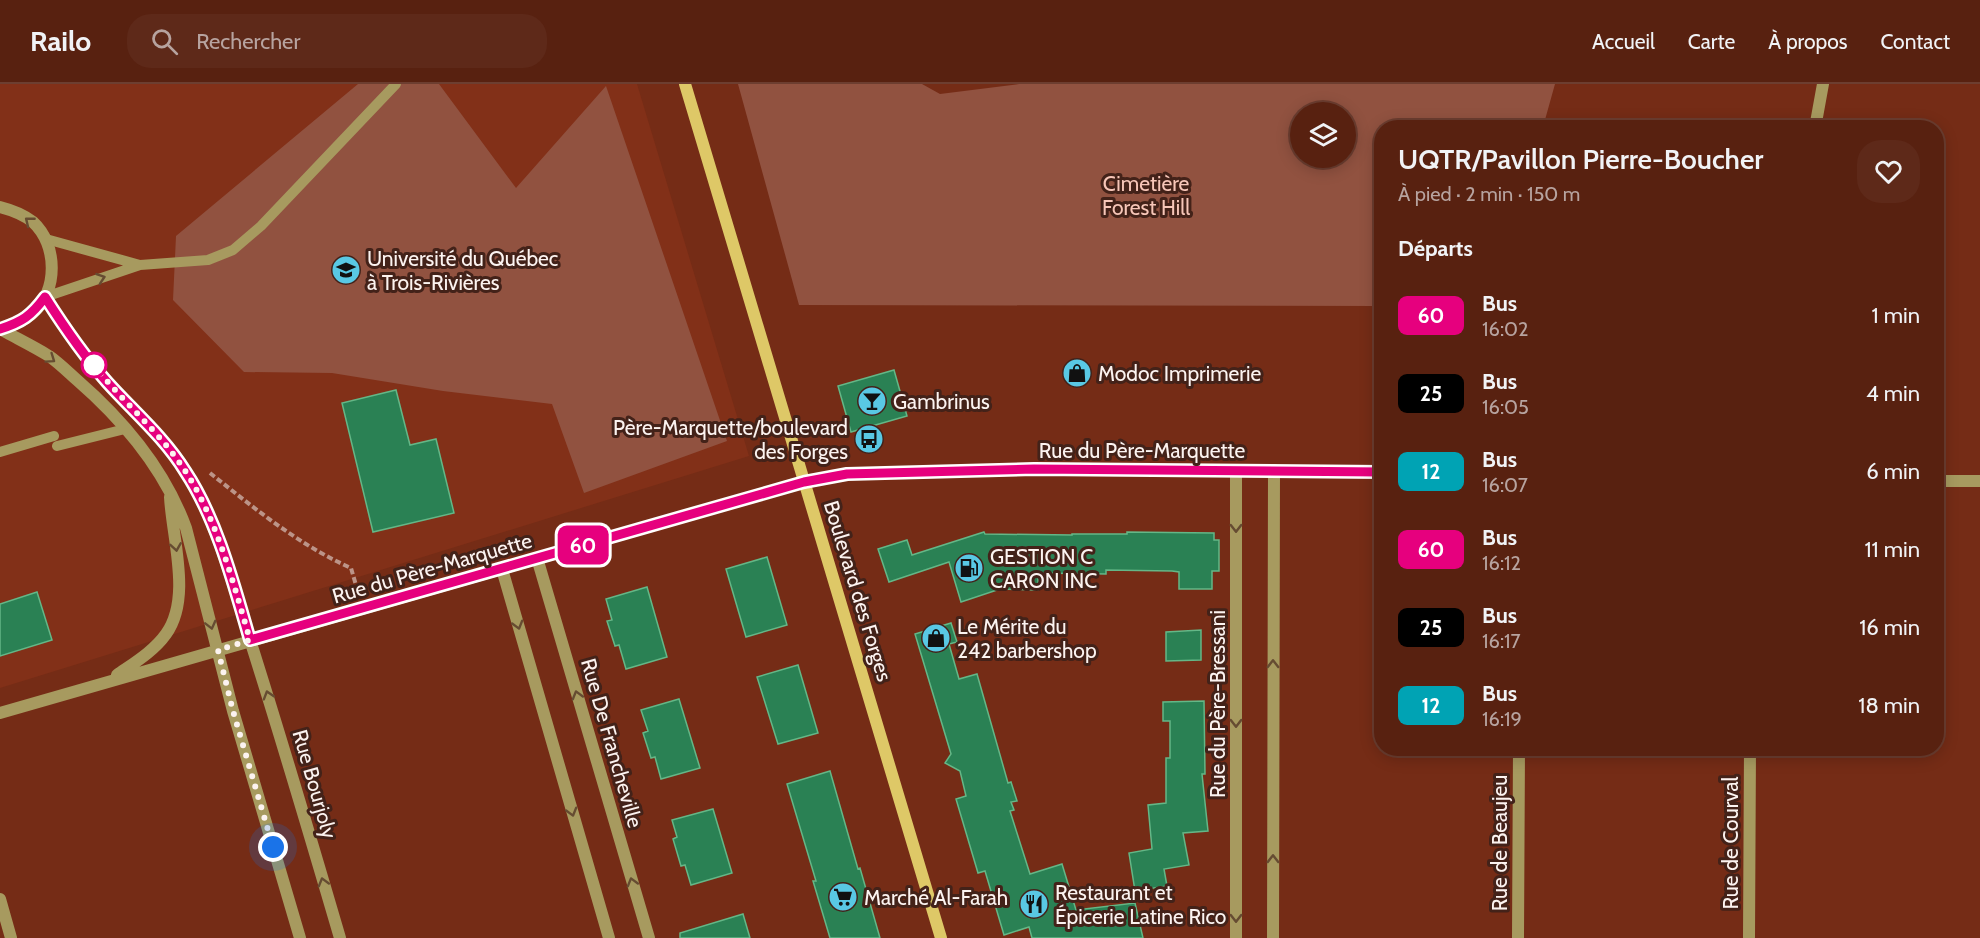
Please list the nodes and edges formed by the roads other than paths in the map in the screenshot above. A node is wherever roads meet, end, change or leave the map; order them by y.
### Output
1 (396, 84) edge
2 (685, 84) edge
3 (1824, 84) edge
4 (1817, 120) edge
5 (0, 207) edge
6 (46, 239) junction
7 (140, 265) junction
8 (45, 297) junction
9 (0, 329) edge
10 (125, 429) junction
11 (0, 452) edge
12 (1236, 470) junction
13 (1274, 470) junction
14 (1374, 472) edge
15 (1944, 481) edge
16 (1980, 481) edge
17 (804, 482) junction
18 (169, 489) junction
19 (537, 558) junction
20 (502, 568) junction
21 (250, 640) junction
22 (218, 650) junction
23 (108, 681) junction
24 (0, 713) edge
25 (1519, 756) edge
26 (1750, 756) edge
27 (0, 899) edge
28 (11, 938) edge
29 (300, 938) edge
30 (340, 938) edge
31 (609, 938) edge
32 (649, 938) edge
33 (941, 938) edge
34 (1236, 938) edge
35 (1273, 938) edge
36 (1518, 938) edge
37 (1749, 938) edge

1 - 7 lane
2 - 17 main road, Boulevard des Forges
3 - 4 street
6 -> 5 street
6 - 7 lane
6 - 8 street
8 -> 7 lane
8 - 9 street
8 - 21 street, Rue Bourjoly
9 -> 10 street
10 - 11 lane
10 - 18 street
12 - 13 street, Rue du Père-Marquette
12 - 17 street, Rue du Père-Marquette
12 -> 34 street, Rue du Père-Bressani
13 - 14 street, Rue du Père-Marquette
35 -> 13 street
15 - 16 street
17 - 19 street, Rue du Père-Marquette
17 - 33 main road, Boulevard des Forges
18 -> 22 street
18 -> 23 street
19 - 20 street, Rue du Père-Marquette
32 -> 19 street, Rue De Francheville
20 - 21 street, Rue du Père-Marquette
20 -> 31 street
21 - 22 street, Rue du Père-Marquette
30 -> 21 street, Rue Bourjoly
22 - 23 street, Rue du Père-Marquette
22 - 29 street
23 - 24 street, Rue du Père-Marquette
25 - 36 street, Rue de Beaujeu
26 - 37 street, Rue de Courval
27 - 28 street

